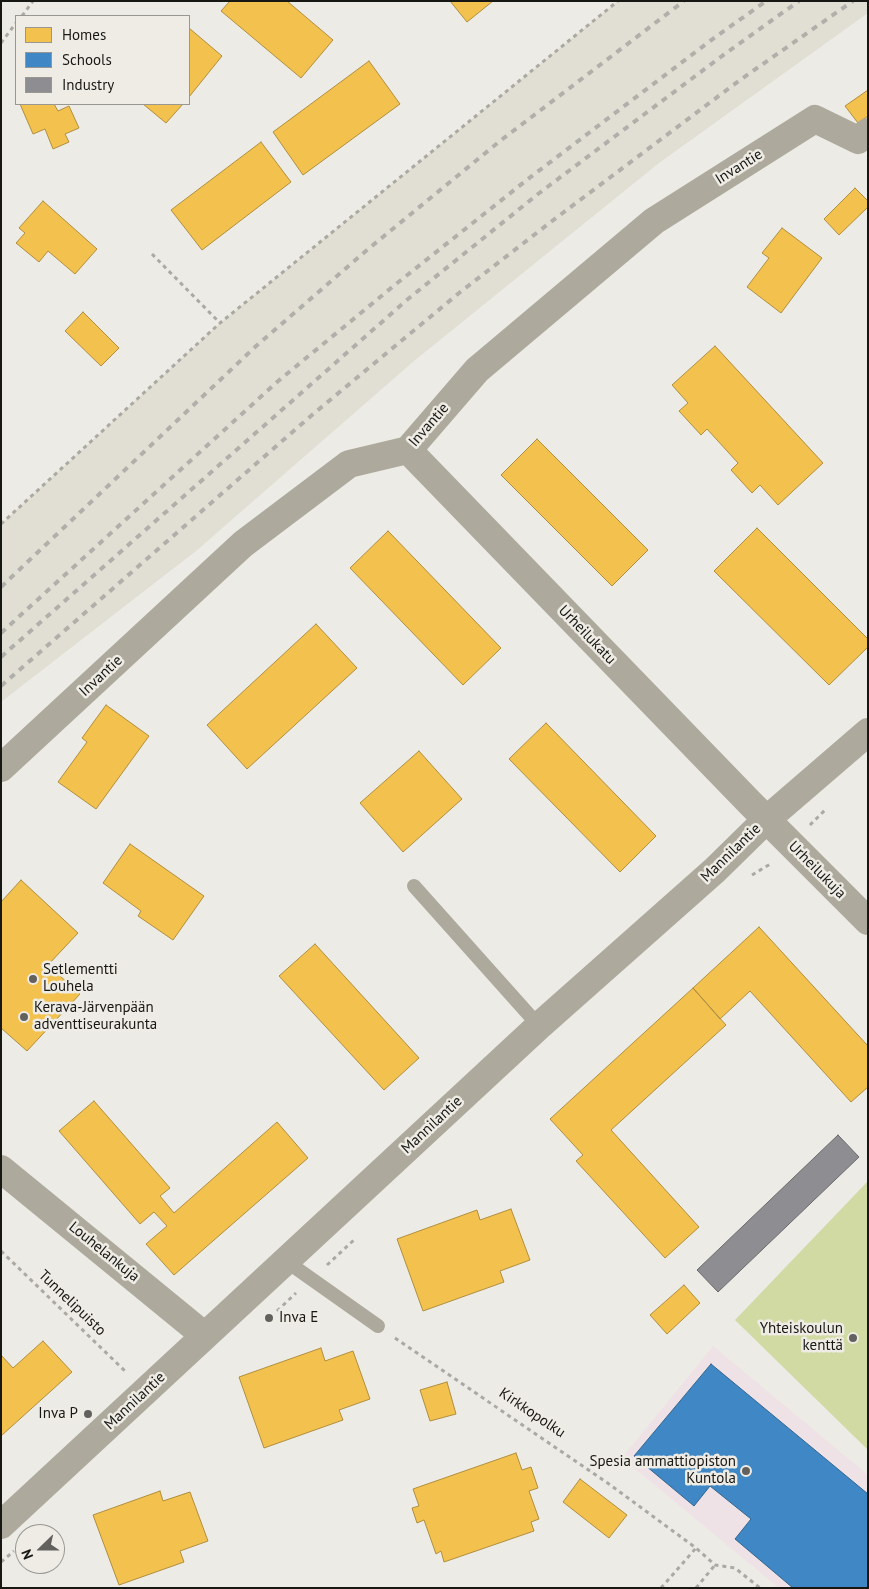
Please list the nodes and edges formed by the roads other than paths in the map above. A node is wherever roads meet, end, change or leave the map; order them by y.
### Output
1 (864, 142) edge
2 (408, 450) junction
3 (868, 732) edge
4 (1, 768) edge
5 (766, 820) junction
6 (414, 886) dead end
7 (868, 921) edge
8 (539, 1026) junction
9 (1, 1169) edge
10 (286, 1261) junction
11 (378, 1326) road end
12 (205, 1336) junction
13 (1, 1525) edge

1 - 2 street, Invantie
2 - 4 street, Invantie
2 - 5 street, Urheilukatu
3 - 5 street, Mannilantie
5 - 7 street, Urheilukuja
5 - 8 street, Mannilantie
6 - 8 lane
8 - 10 street, Mannilantie
9 - 12 street, Louhelankuja
10 - 11 lane
10 - 12 street, Mannilantie
12 - 13 street, Mannilantie

